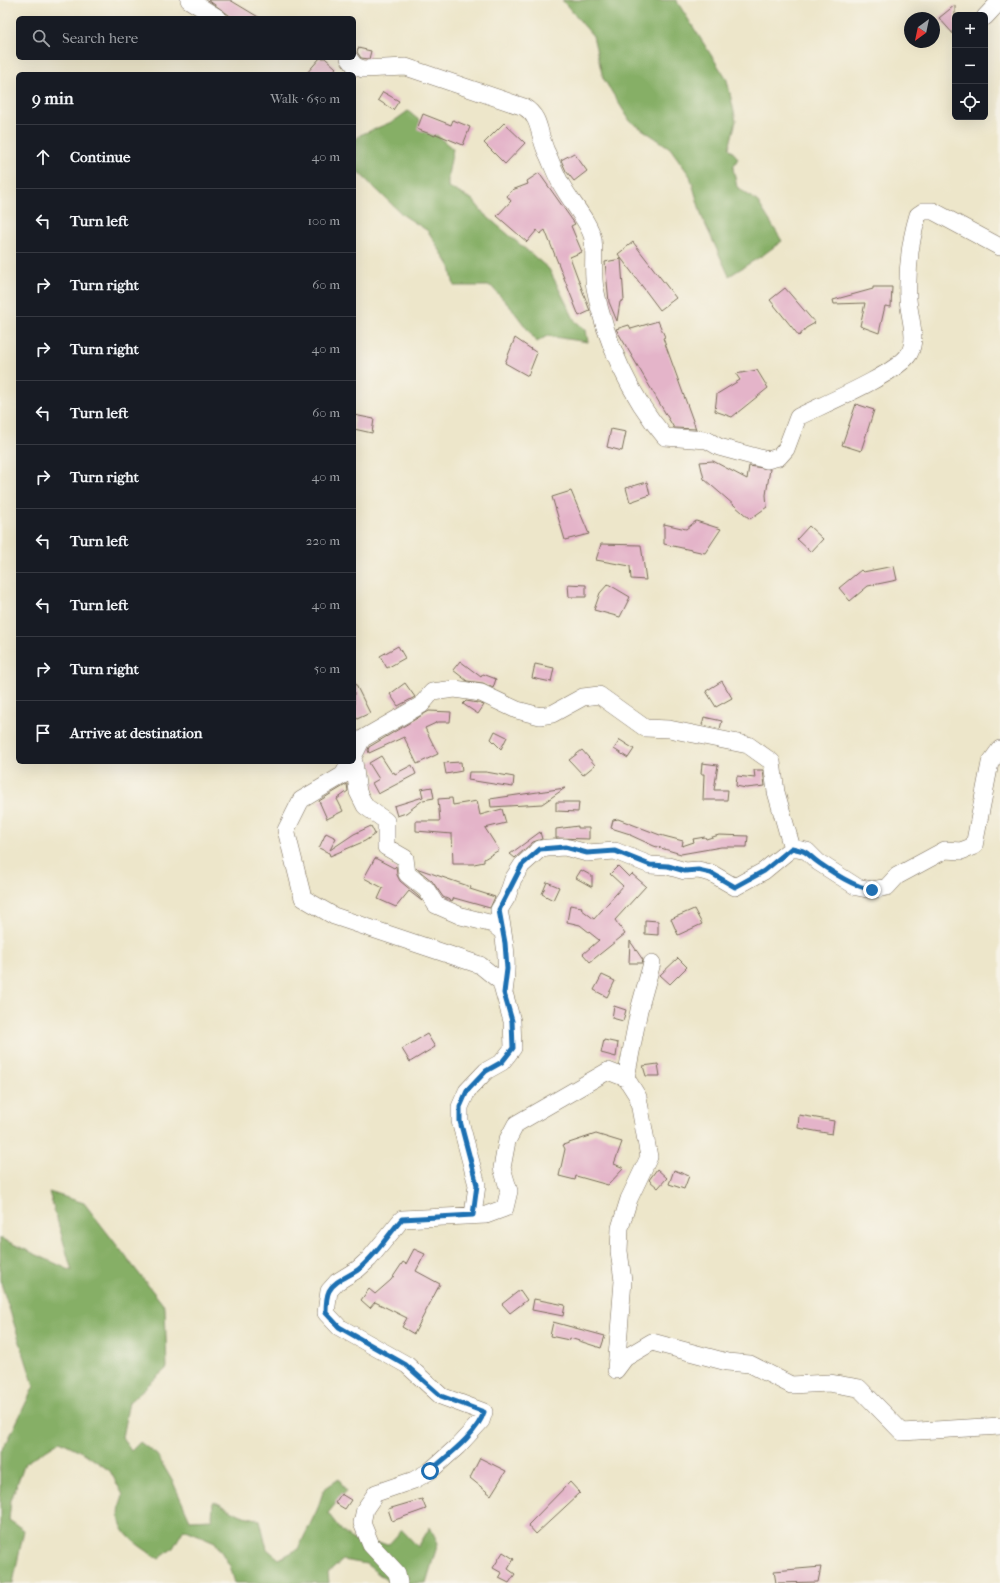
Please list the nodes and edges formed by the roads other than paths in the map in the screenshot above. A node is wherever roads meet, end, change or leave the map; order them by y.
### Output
1 (189, 0) edge
2 (1000, 1) edge
3 (988, 14) edge
4 (215, 16) edge
5 (350, 60) edge
6 (1000, 247) edge
7 (1000, 749) edge
8 (356, 751) edge
9 (349, 764) edge
10 (354, 764) edge
11 (792, 848) junction
12 (503, 932) junction
13 (652, 963) dead end
14 (504, 993) junction
15 (626, 1078) junction
16 (473, 1215) junction
17 (1000, 1426) edge
18 (399, 1583) edge

1 - 4 street
2 - 3 street
5 - 6 street
7 - 11 street
8 - 11 street
9 - 14 street
10 - 12 street
11 - 12 street
12 - 14 street
13 - 15 street
14 - 16 street
15 - 16 street
15 - 17 street
16 - 18 street

